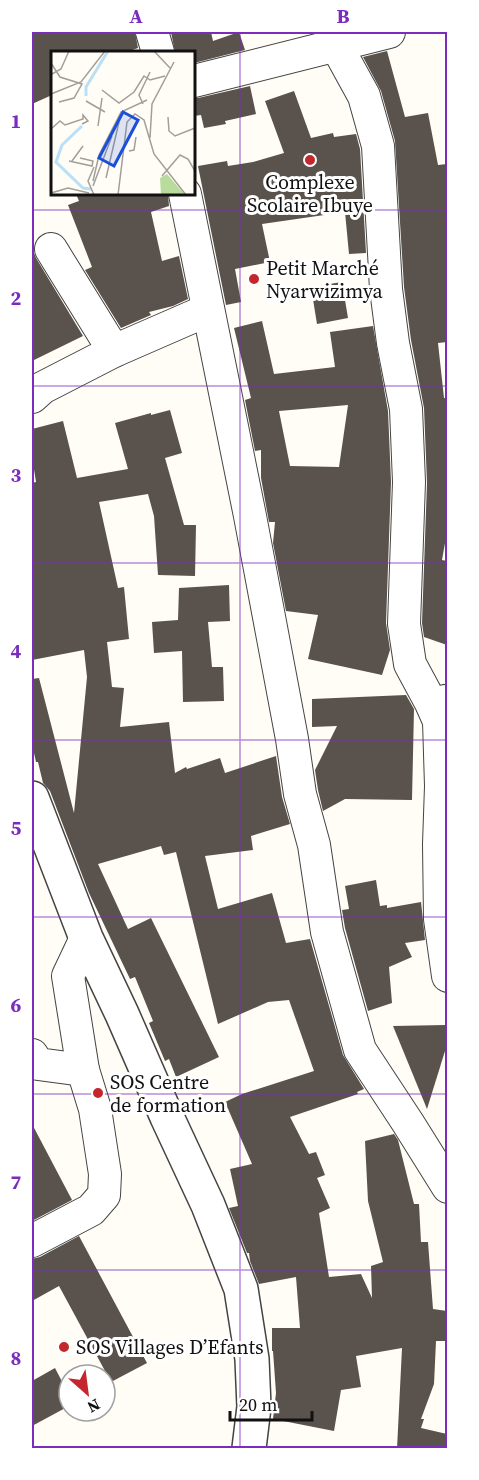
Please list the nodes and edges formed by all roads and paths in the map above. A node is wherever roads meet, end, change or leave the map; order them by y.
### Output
1 (152, 32) edge
2 (389, 32) edge
3 (334, 38) edge
4 (158, 51) edge
5 (195, 81) edge
6 (185, 195) edge
7 (51, 249) dead end
8 (208, 310) junction
9 (114, 351) junction
10 (32, 397) edge
11 (443, 708) edge
12 (32, 798) edge
13 (86, 938) junction
14 (447, 976) edge
15 (32, 1055) edge
16 (83, 1070) junction
17 (447, 1187) edge
18 (32, 1241) edge
19 (249, 1449) edge

1 - 4 street
2 - 3 street
3 - 5 street
3 - 11 street
6 - 8 street
7 - 9 street
8 - 9 street
8 - 17 street
9 - 10 street
11 - 14 street
12 - 13 street
13 - 16 street
13 - 19 street
15 - 16 street
16 - 18 street

